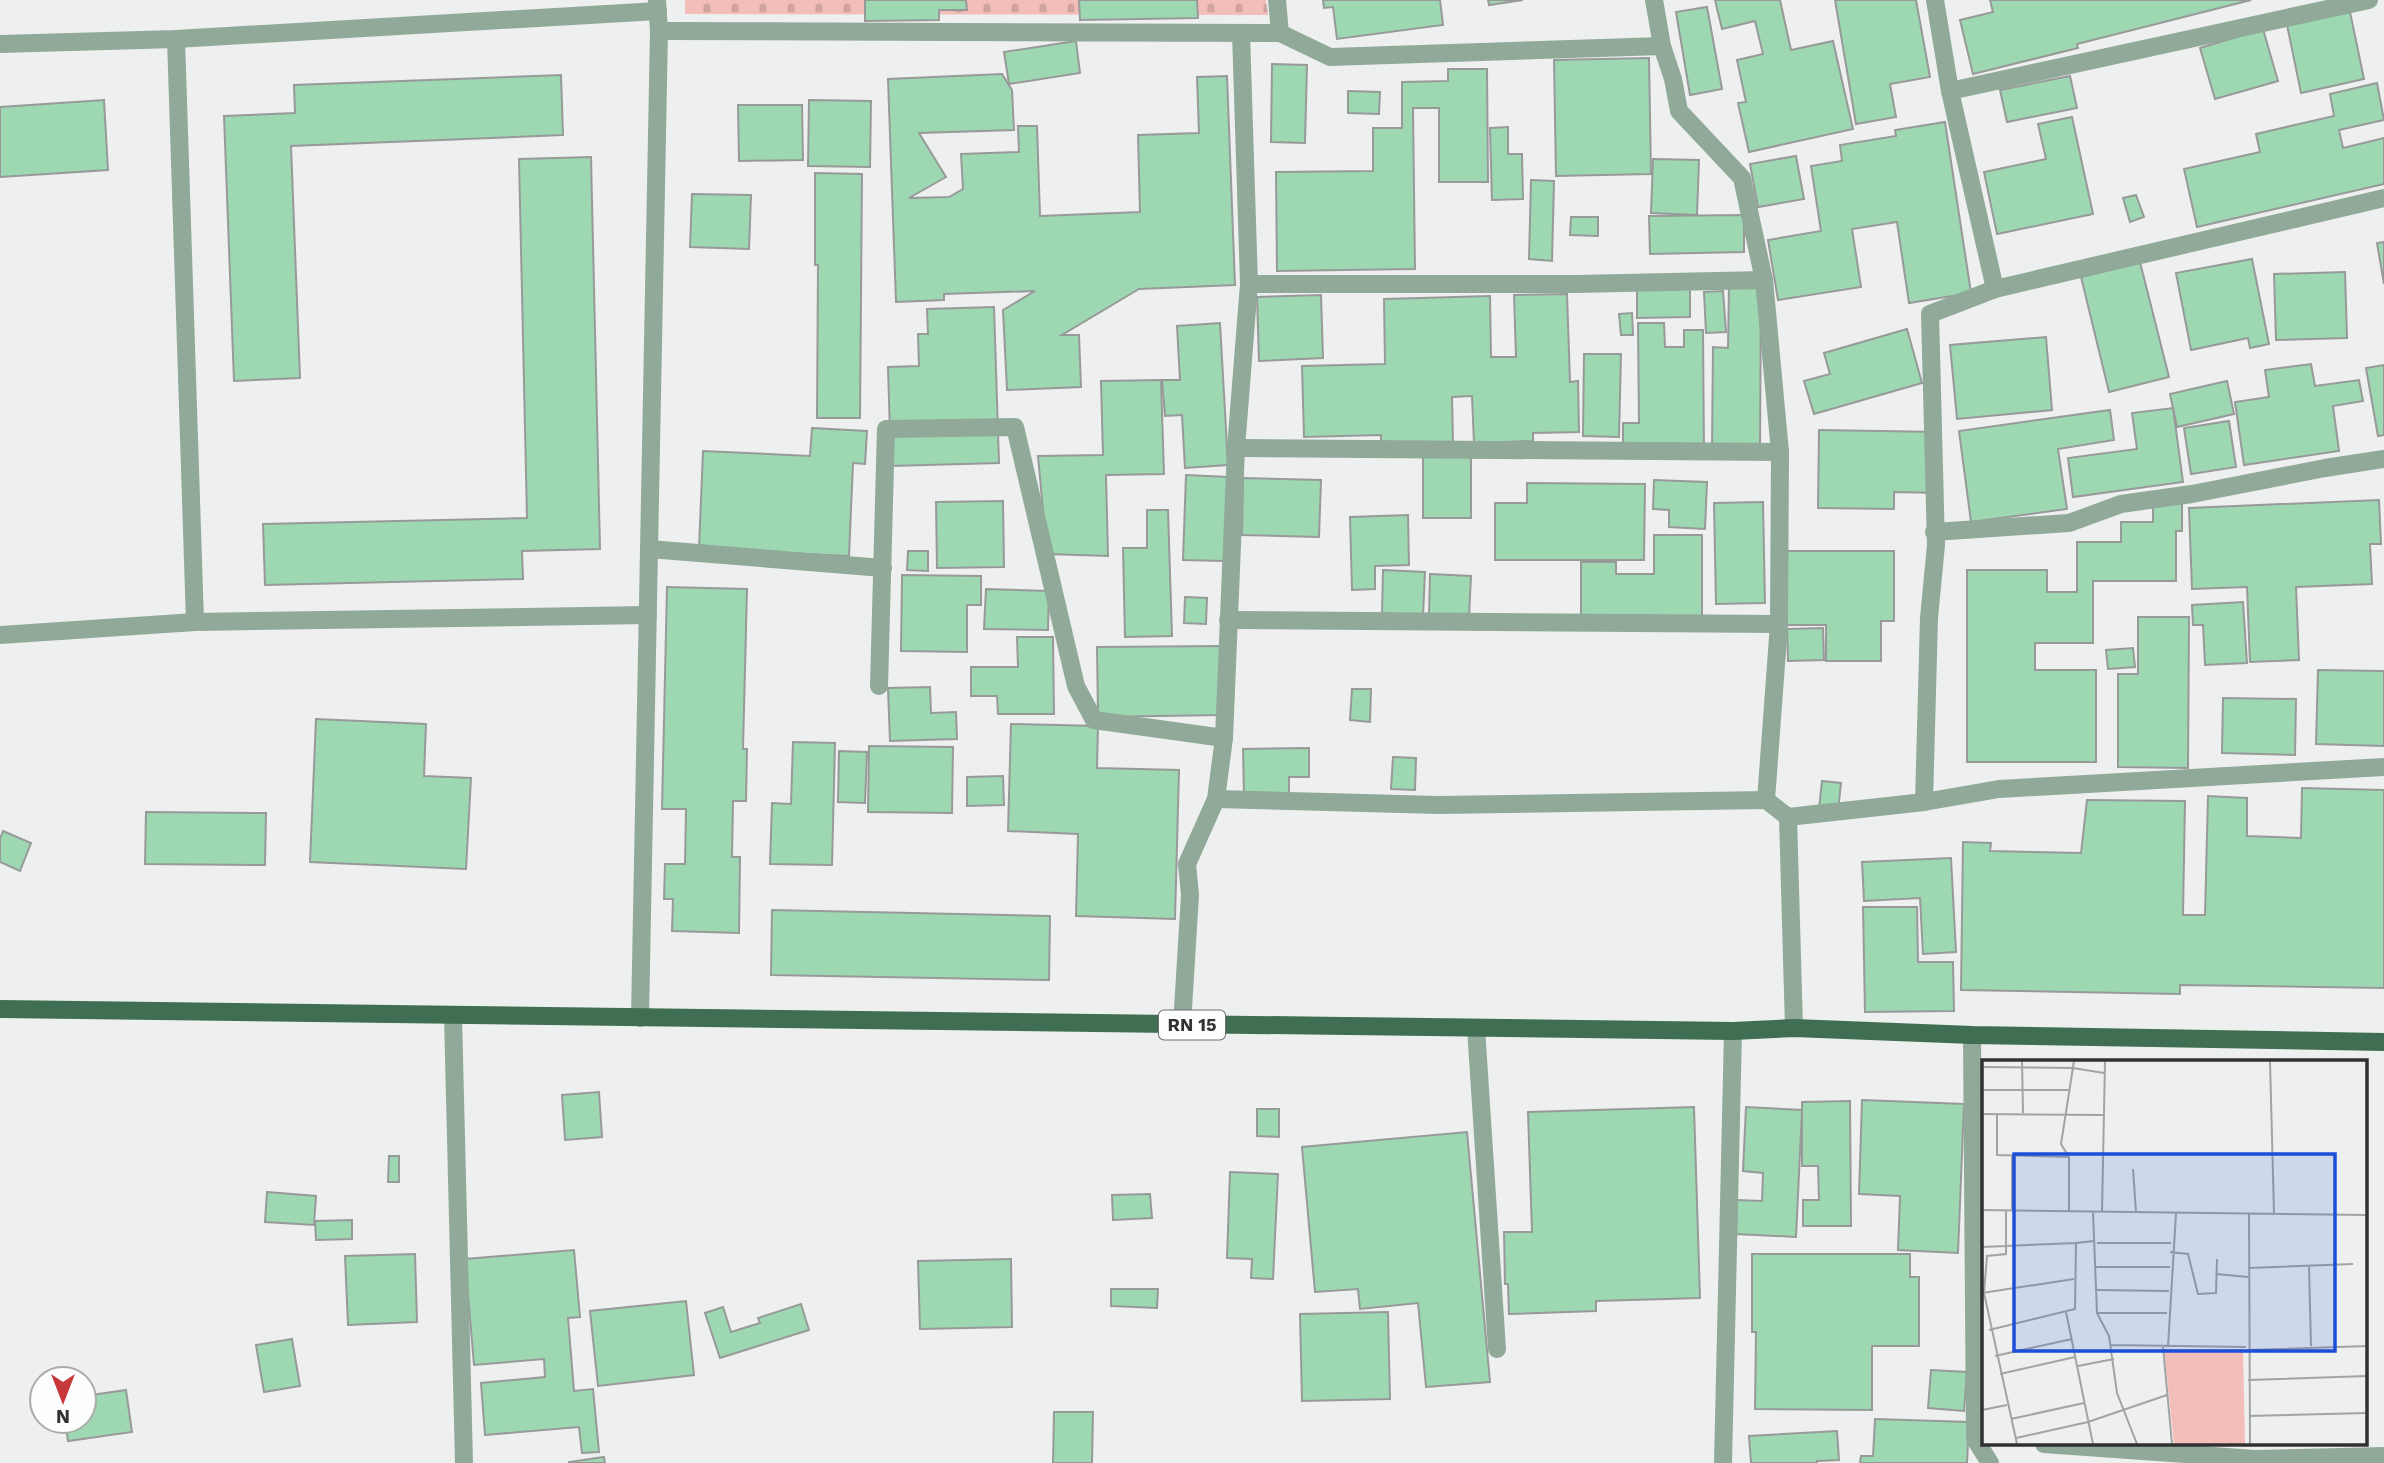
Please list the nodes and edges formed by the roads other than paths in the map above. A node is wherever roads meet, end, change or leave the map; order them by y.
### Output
1 (1277, 0) edge
2 (1654, 0) edge
3 (1935, 0) edge
4 (2370, 0) edge
5 (657, 6) edge
6 (659, 31) junction
7 (1241, 33) junction
8 (1280, 33) junction
9 (176, 40) junction
10 (0, 44) edge
11 (1662, 46) junction
12 (1950, 91) junction
13 (2384, 198) edge
14 (1764, 280) junction
15 (1249, 284) junction
16 (1995, 289) junction
17 (1236, 448) junction
18 (1780, 452) junction
19 (2384, 459) edge
20 (1934, 532) junction
21 (649, 549) junction
22 (883, 568) junction
23 (648, 615) junction
24 (1228, 620) junction
25 (195, 622) junction
26 (1779, 624) junction
27 (0, 635) edge
28 (879, 686) dead end
29 (1224, 738) junction
30 (2384, 767) edge
31 (1216, 799) junction
32 (1766, 800) junction
33 (1924, 802) junction
34 (1788, 817) junction
35 (0, 1009) edge
36 (453, 1016) junction
37 (640, 1018) junction
38 (1182, 1025) junction
39 (1476, 1028) junction
40 (1794, 1028) junction
41 (1733, 1031) junction
42 (1972, 1035) junction
43 (2384, 1042) edge
44 (1497, 1349) dead end
45 (1979, 1439) edge
46 (1982, 1446) edge
47 (2072, 1446) edge
48 (2384, 1456) edge
49 (464, 1463) edge
50 (1723, 1463) edge
51 (1990, 1463) edge

1 - 8 street
2 - 11 street
3 - 12 street
4 - 12 street
5 - 6 street
5 - 9 street
6 - 7 street
6 - 21 street
7 - 8 street
7 - 15 street
8 - 11 street
9 - 10 street
9 - 25 street
11 - 14 street
12 - 16 street
13 - 16 street
14 - 15 street
14 - 18 street
15 - 17 street
16 - 20 street
17 - 18 street
17 - 24 street
18 - 26 street
19 - 20 street
20 - 33 street
21 - 22 street
21 - 23 street
22 - 28 street
22 - 29 street
23 - 25 street
23 - 37 street
24 - 26 street
24 - 29 street
25 - 27 street
26 - 32 street
29 - 31 street
30 - 33 street
31 - 32 street
31 - 38 street
32 - 34 street
33 - 34 street
34 - 40 street
35 - 36 main road, RN 15
36 - 37 main road, RN 15
36 - 49 street
37 - 38 main road, RN 15
38 - 39 main road, RN 15
39 - 41 main road, RN 15
39 - 44 street
40 - 41 main road, RN 15
40 - 42 main road, RN 15
41 - 50 street
42 - 43 main road, RN 15
42 - 45 street
46 - 51 street
47 - 48 street

